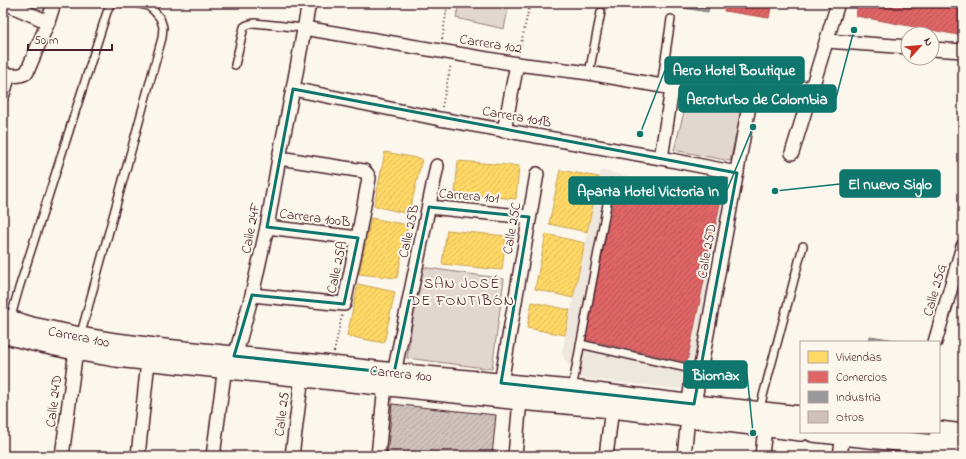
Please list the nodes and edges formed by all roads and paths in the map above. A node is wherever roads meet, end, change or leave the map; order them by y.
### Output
1 (5, 3) edge
2 (54, 3) edge
3 (112, 3) edge
4 (135, 3) edge
5 (309, 3) edge
6 (448, 3) edge
7 (530, 3) edge
8 (838, 3) edge
9 (601, 12) dead end
10 (671, 19) dead end
11 (48, 22) junction
12 (304, 28) junction
13 (826, 41) junction
14 (900, 46) edge
15 (940, 50) edge
16 (963, 51) edge
17 (440, 52) junction
18 (454, 54) junction
19 (517, 64) junction
20 (676, 64) joint
21 (235, 65) dead end
22 (589, 73) junction
23 (12, 74) edge
24 (754, 79) junction
25 (667, 87) junction
26 (293, 89) junction
27 (811, 89) junction
28 (3, 94) edge
29 (440, 119) junction
30 (504, 130) junction
31 (792, 153) dead end
32 (279, 158) junction
33 (662, 158) junction
34 (437, 166) dead end
35 (737, 172) junction
36 (537, 174) dead end
37 (611, 183) dead end
38 (429, 207) junction
39 (529, 217) junction
40 (267, 227) junction
41 (358, 238) junction
42 (803, 246) dead end
43 (963, 246) edge
44 (252, 295) junction
45 (344, 304) junction
46 (5, 324) edge
47 (935, 341) edge
48 (78, 344) junction
49 (580, 344) junction
50 (148, 361) junction
51 (232, 362) junction
52 (332, 366) junction
53 (302, 376) junction
54 (390, 379) junction
55 (501, 382) junction
56 (572, 390) junction
57 (520, 400) junction
58 (613, 401) junction
59 (689, 408) junction
60 (800, 416) edge
61 (762, 419) junction
62 (800, 431) edge
63 (940, 431) edge
64 (824, 433) edge
65 (963, 434) edge
66 (843, 435) junction
67 (914, 443) edge
68 (963, 448) edge
69 (62, 456) edge
70 (138, 456) edge
71 (213, 456) edge
72 (292, 456) edge
73 (378, 456) edge
74 (515, 456) edge
75 (606, 456) edge
76 (684, 456) edge
77 (762, 456) edge
78 (840, 456) edge

1 - 11 street
2 - 11 street
3 - 46 lane
4 - 48 lane
5 - 12 street, Calle 24F
6 - 17 path
7 - 19 path
8 - 13 street
9 - 22 lane
10 - 25 lane
11 - 23 street
12 - 17 street, Carrera 102
12 - 21 lane
12 - 26 street, Calle 24F
13 - 14 street
13 - 27 street
15 - 16 street
17 - 18 street, Carrera 102
18 - 19 street, Carrera 102
18 - 29 path
19 - 22 street, Carrera 102
19 - 30 street
20 - 24 path
20 - 25 street
22 - 25 street, Carrera 102
23 - 28 street
24 - 27 street
24 - 35 street, Calle 25D
25 - 33 street
26 - 29 street, Carrera 101B
26 - 32 street, Calle 24F
27 - 31 street
29 - 30 street, Carrera 101B
30 - 33 street, Carrera 101B
32 - 40 street, Calle 24F
32 - 41 street, Calle 25A
33 - 35 street, Carrera 101B
34 - 38 street, Calle 25B
35 - 59 street, Calle 25D
36 - 39 street, Calle 25C
37 - 49 lane
38 - 39 street, Carrera 101
38 - 54 street, Calle 25B
39 - 55 street, Calle 25C
40 - 41 street, Carrera 100B
40 - 44 street, Calle 24F
41 - 45 street, Calle 25A
42 - 61 lane
43 - 47 street, Calle 25G
44 - 45 street
44 - 51 street, Calle 24F
45 - 52 path, Calle 25A
46 - 48 main road, Carrera 100
48 - 50 main road, Carrera 100
48 - 51 main road, Carrera 100
48 - 69 street, Calle 24D
49 - 56 lane
49 - 59 lane
50 - 51 main road, Carrera 100
50 - 70 street
51 - 52 main road, Carrera 100
51 - 53 main road, Carrera 100
51 - 71 street, Calle 24F
52 - 54 main road, Carrera 100
53 - 54 main road, Carrera 100
53 - 72 street, Calle 25
54 - 55 main road, Carrera 100
54 - 57 main road, Carrera 100
54 - 73 street, Calle 25B
55 - 56 main road, Carrera 100
56 - 58 main road, Carrera 100
57 - 58 main road, Carrera 100
57 - 74 street
58 - 59 main road, Carrera 100
58 - 75 street
59 - 61 main road, Carrera 100
59 - 76 street, Calle 25D
60 - 61 main road, Carrera 100
61 - 62 main road, Carrera 100
61 - 77 street
63 - 65 main road
64 - 66 main road
66 - 67 main road
66 - 78 street
67 - 68 main road

